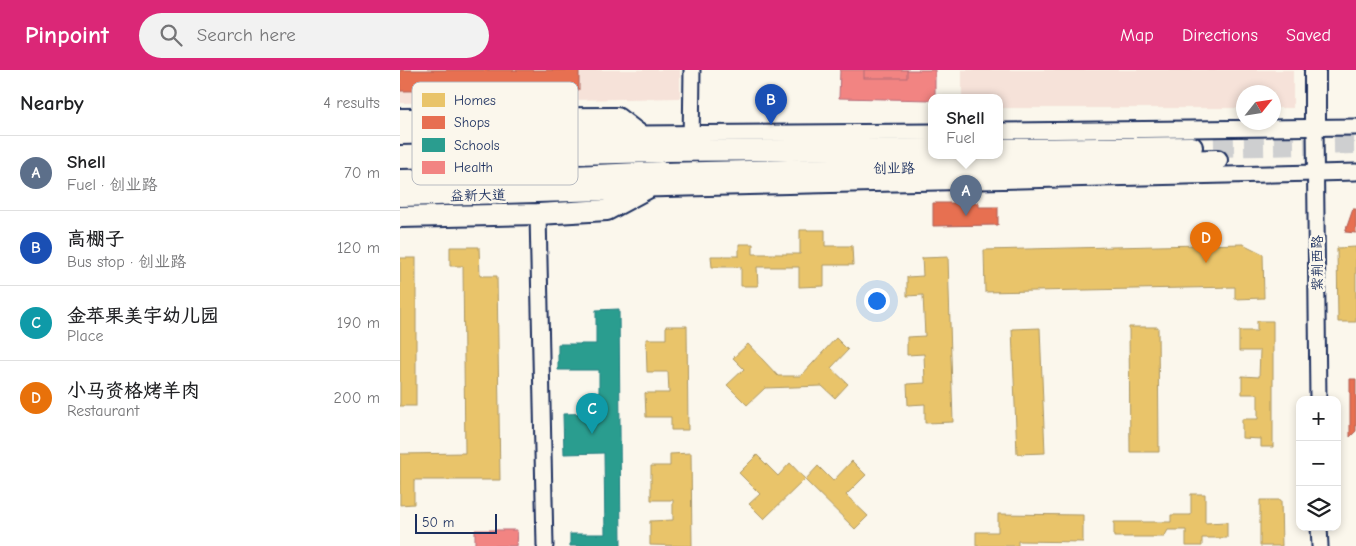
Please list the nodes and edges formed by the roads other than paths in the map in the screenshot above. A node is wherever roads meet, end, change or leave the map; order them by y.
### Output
1 (692, 70) edge
2 (1316, 70) edge
3 (578, 118) edge
4 (1356, 126) edge
5 (1315, 127) junction
6 (1003, 131) edge
7 (928, 132) edge
8 (638, 134) junction
9 (578, 138) edge
10 (691, 143) junction
11 (928, 149) edge
12 (1003, 149) edge
13 (578, 150) edge
14 (1003, 157) edge
15 (928, 158) edge
16 (661, 162) junction
17 (1316, 172) junction
18 (1356, 172) edge
19 (578, 177) edge
20 (502, 185) edge
21 (534, 185) edge
22 (528, 186) junction
23 (646, 189) junction
24 (400, 196) edge
25 (538, 214) junction
26 (400, 216) edge
27 (1318, 396) edge
28 (1320, 531) edge
29 (545, 546) edge
30 (1320, 546) edge

1 - 10 street
2 - 5 main road
3 - 8 main road
4 - 5 street
5 - 6 street
5 - 17 street, 紫荆西路
7 - 10 street
8 - 9 main road
8 - 10 street
8 - 16 main road
10 - 11 main road, 创业路
10 - 16 main road, 创业路
12 - 14 main road, 创业路
13 - 16 highway
15 - 16 main road, 创业路
16 - 19 highway
16 - 23 main road
17 - 18 street
17 - 23 street
17 - 27 street, 紫荆西路
20 - 22 highway
21 - 22 highway
22 - 23 main road, 益新大道
22 - 24 main road, 益新大道
23 - 25 main road
25 - 26 main road
25 - 29 street
28 - 30 street

